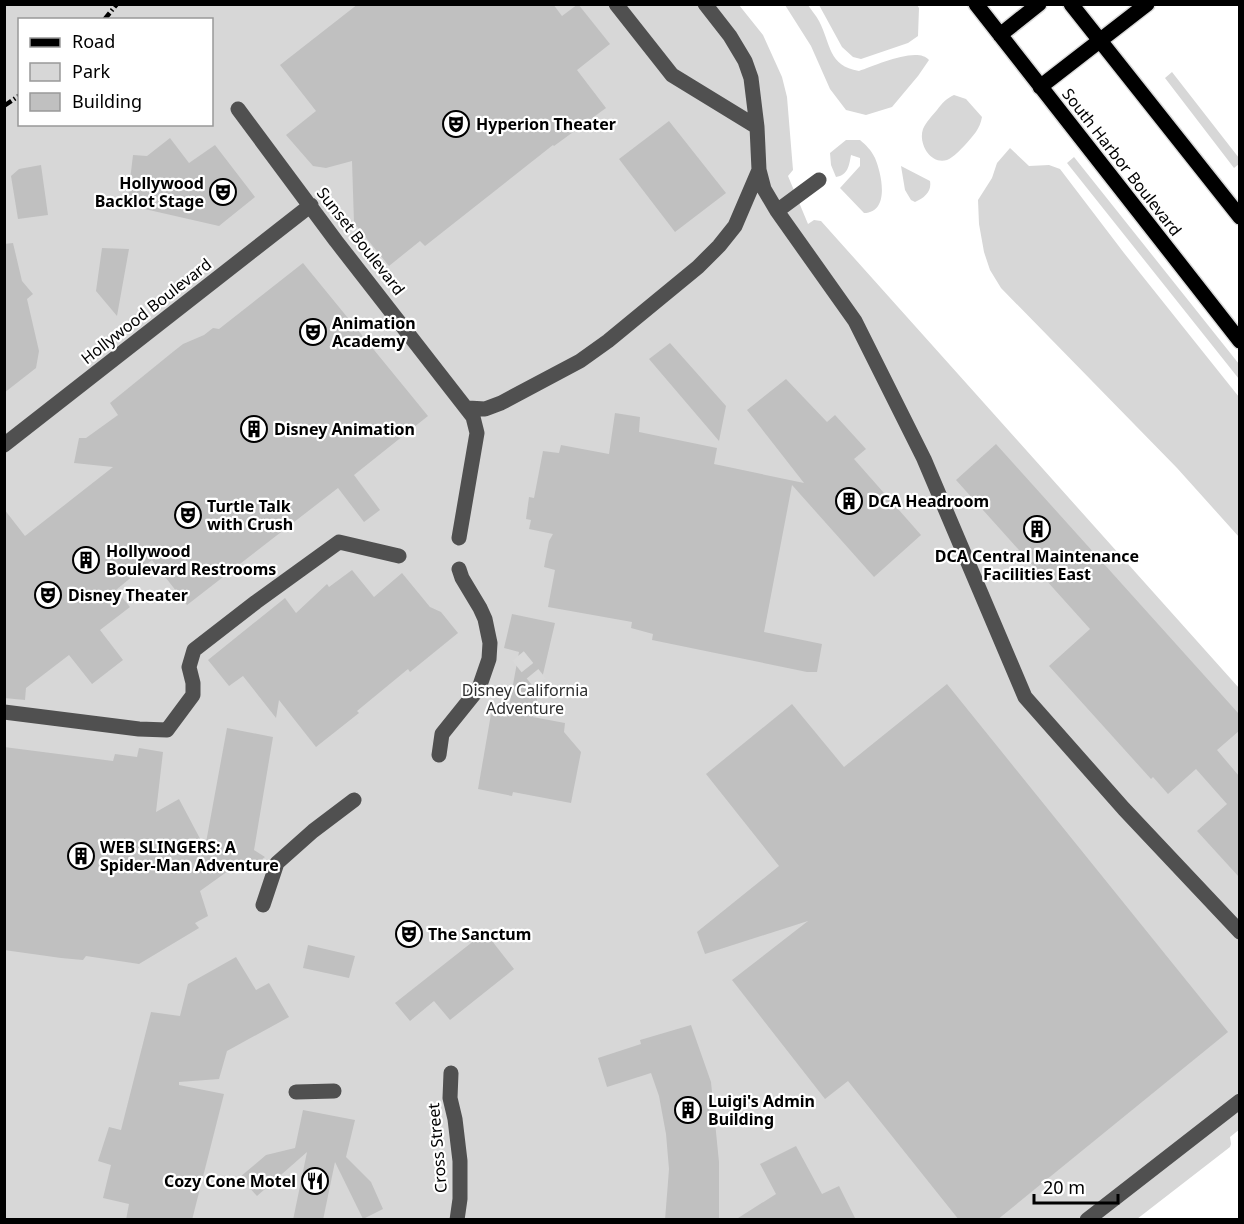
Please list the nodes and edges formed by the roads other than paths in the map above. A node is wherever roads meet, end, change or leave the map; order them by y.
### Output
1 (616, 4) edge
2 (705, 4) edge
3 (976, 4) edge
4 (1039, 4) edge
5 (1071, 4) edge
6 (1147, 4) edge
7 (1000, 35) junction
8 (1100, 41) junction
9 (1040, 87) junction
10 (238, 109) dead end
11 (757, 127) junction
12 (759, 170) junction
13 (819, 180) dead end
14 (311, 206) junction
15 (777, 211) junction
16 (1239, 217) edge
17 (1239, 341) edge
18 (468, 408) junction
19 (4, 445) edge
20 (459, 538) dead end
21 (399, 556) dead end
22 (459, 569) dead end
23 (4, 712) edge
24 (439, 755) dead end
25 (354, 800) dead end
26 (263, 905) dead end
27 (1239, 932) edge
28 (451, 1073) dead end
29 (334, 1090) dead end
30 (296, 1092) dead end
31 (1239, 1101) edge
32 (457, 1220) edge
33 (1087, 1220) edge

1 - 11 street
2 - 11 street
3 - 7 main road, South Harbor Boulevard
4 - 7 main road
5 - 8 main road
6 - 8 main road
7 - 9 main road, South Harbor Boulevard
8 - 9 main road
8 - 16 main road
9 - 17 main road, South Harbor Boulevard
10 - 14 street, Sunset Boulevard
11 - 12 street
12 - 15 street
12 - 18 street
13 - 15 street
14 - 18 street, Sunset Boulevard
14 - 19 street, Hollywood Boulevard
15 - 27 street
18 - 20 street
21 - 23 street
22 - 24 street
25 - 26 street
28 - 32 street, Cross Street
29 - 30 street
31 - 33 street

